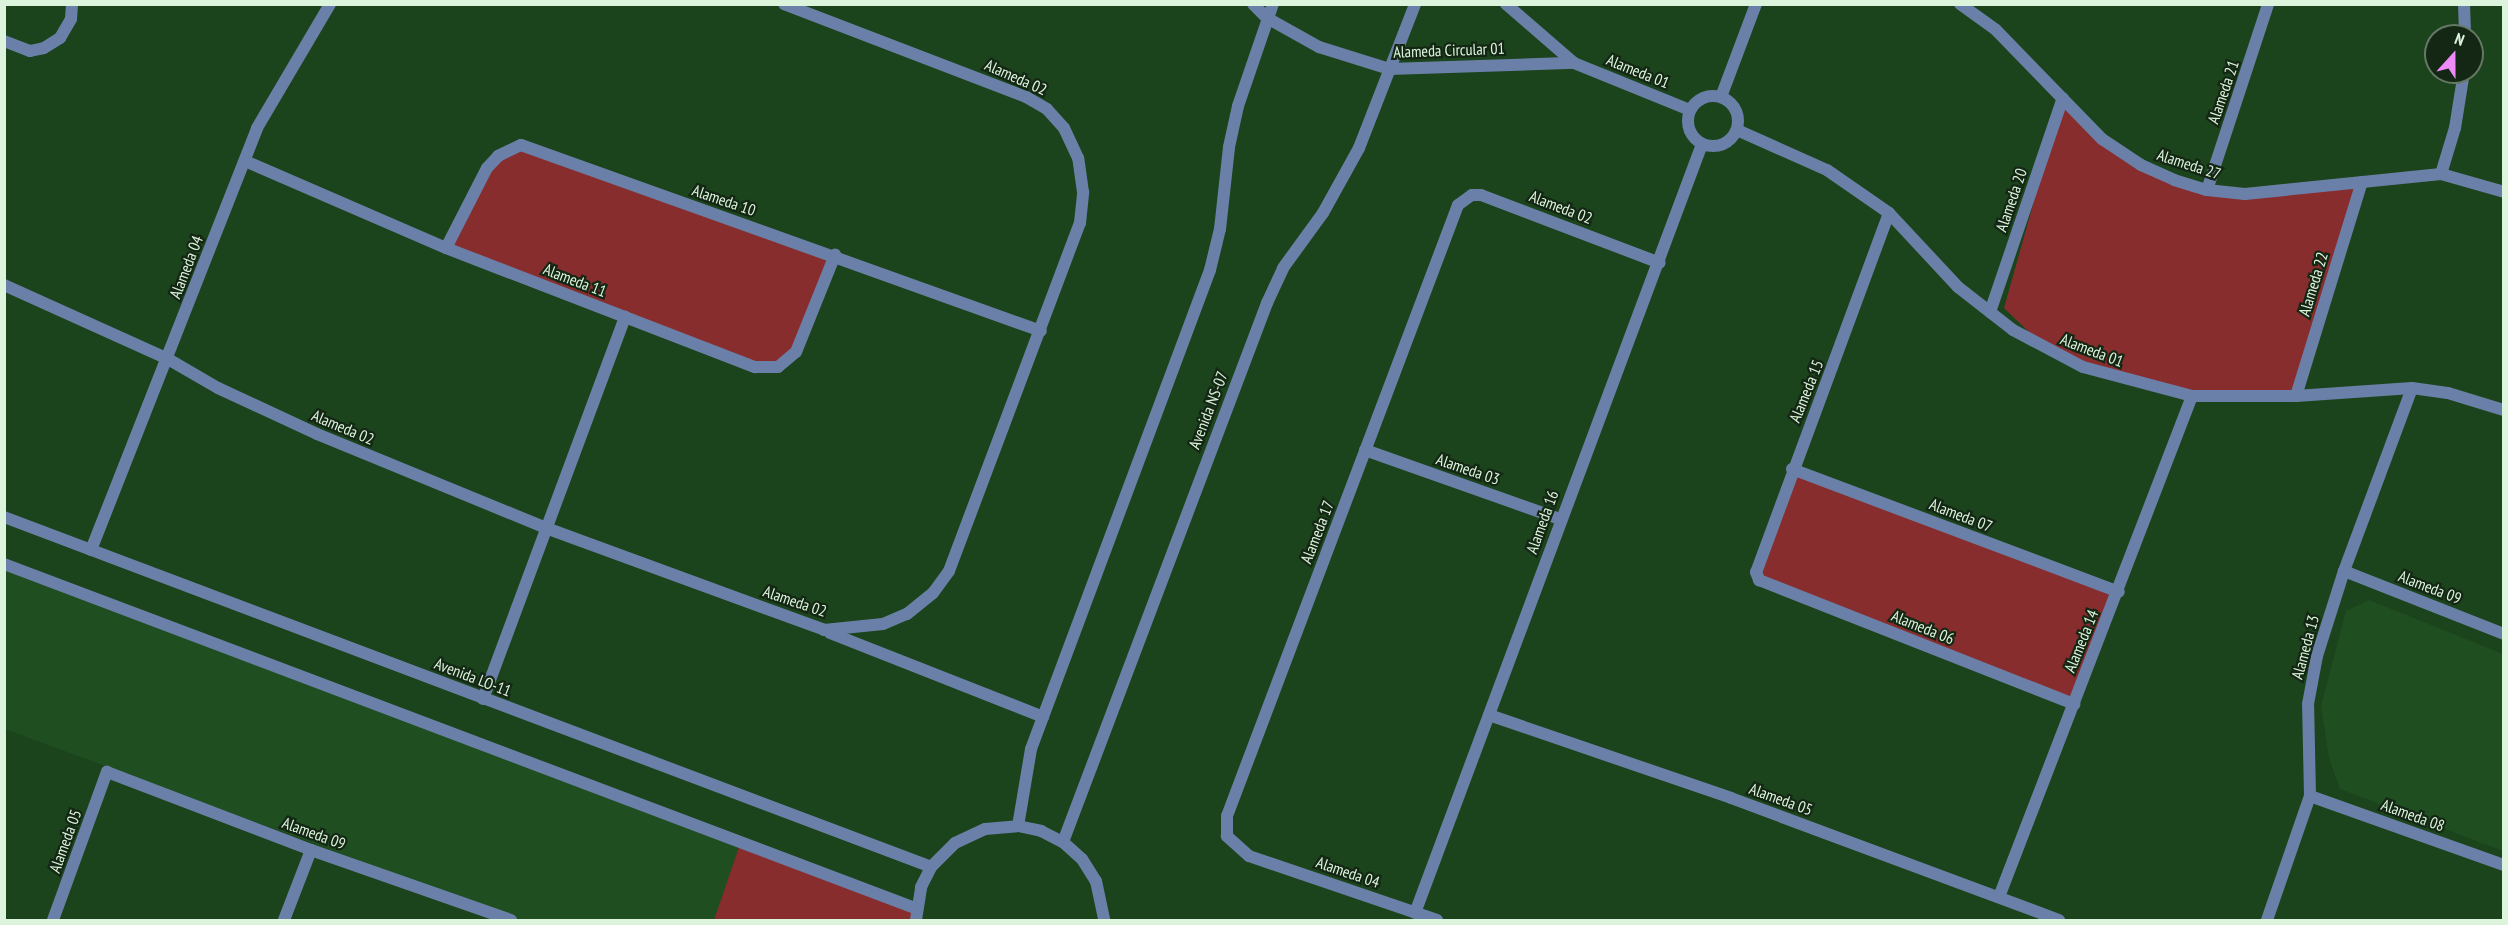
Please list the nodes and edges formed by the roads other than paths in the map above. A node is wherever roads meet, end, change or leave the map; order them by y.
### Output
1 (72, 4) edge
2 (330, 4) edge
3 (784, 4) edge
4 (1253, 4) edge
5 (1273, 4) edge
6 (1415, 4) edge
7 (1506, 4) edge
8 (1756, 4) edge
9 (1960, 4) edge
10 (2268, 4) edge
11 (2463, 4) edge
12 (1974, 9) edge
13 (1267, 18) junction
14 (2464, 24) edge
15 (4, 41) edge
16 (1574, 63) junction
17 (1389, 69) junction
18 (2462, 84) edge
19 (1721, 97) junction
20 (2062, 98) junction
21 (1690, 110) junction
22 (1737, 130) junction
23 (1702, 144) junction
24 (245, 161) junction
25 (2441, 174) junction
26 (2362, 182) junction
27 (2207, 190) junction
28 (2504, 192) edge
29 (1454, 211) joint
30 (1889, 213) junction
31 (446, 248) junction
32 (835, 255) junction
33 (1660, 263) junction
34 (4, 285) edge
35 (1990, 312) junction
36 (625, 317) junction
37 (1041, 331) junction
38 (168, 358) junction
39 (2412, 388) junction
40 (2192, 396) junction
41 (2296, 396) junction
42 (2504, 410) edge
43 (1365, 450) junction
44 (1792, 469) junction
45 (4, 517) edge
46 (1560, 519) junction
47 (546, 528) junction
48 (91, 550) junction
49 (4, 564) edge
50 (2344, 571) junction
51 (1759, 580) joint
52 (2119, 592) junction
53 (824, 630) junction
54 (2504, 634) edge
55 (483, 699) junction
56 (2074, 704) junction
57 (1490, 715) junction
58 (1043, 717) junction
59 (107, 772) joint
60 (2310, 796) junction
61 (1018, 826) junction
62 (1063, 842) junction
63 (311, 850) junction
64 (1249, 856) joint
65 (2504, 865) edge
66 (931, 867) junction
67 (1999, 897) junction
68 (1415, 913) junction
69 (916, 914) edge
70 (509, 920) edge
71 (53, 921) edge
72 (284, 921) edge
73 (1104, 921) edge
74 (1437, 921) edge
75 (2059, 921) edge
76 (2267, 921) edge

1 - 15 street
2 - 24 street, Alameda 04
3 - 37 street, Alameda 02
4 - 13 street, Alameda Circular 01
5 - 13 street
6 - 17 street, Avenida NS-07
7 - 16 street
8 - 19 street
9 - 12 street, Alameda 27
10 - 27 street, Alameda 21
11 - 14 street
12 - 20 street, Alameda 27
13 - 17 street, Alameda Circular 01
13 - 58 street
16 - 17 street, Alameda Circular 01
16 - 21 street, Alameda 01
17 - 62 street, Avenida NS-07
18 - 25 street
19 - 21 street
19 - 22 street
20 - 27 street, Alameda 27
20 - 35 street, Alameda 20
21 - 23 street
22 - 23 street
22 - 30 street, Alameda 01
23 - 33 street, Alameda 16
24 - 31 street, Alameda 11
24 - 38 street, Alameda 04
25 - 26 street, Alameda 27
25 - 28 street, Alameda 27
26 - 27 street, Alameda 27
26 - 41 street, Alameda 22
29 - 33 street, Alameda 02
29 - 43 street, Alameda 17
30 - 35 street, Alameda 01
30 - 44 street, Alameda 15
31 - 32 street, Alameda 10
31 - 36 street, Alameda 11
32 - 36 street, Alameda 11
32 - 37 street, Alameda 10
33 - 46 street, Alameda 16
34 - 38 street, Alameda 02
35 - 40 street, Alameda 01
36 - 47 street
37 - 53 street, Alameda 02
38 - 47 street, Alameda 02
38 - 48 street, Alameda 04
39 - 41 street, Alameda 01
39 - 42 street, Alameda 01
39 - 50 street, Alameda 13
40 - 41 street, Alameda 01
40 - 52 street, Alameda 14
43 - 46 street, Alameda 03
43 - 64 street, Alameda 17
44 - 51 street, Alameda 15
44 - 52 street, Alameda 07
45 - 48 street, Avenida LO-11
46 - 57 street, Alameda 16
47 - 53 street, Alameda 02
47 - 55 street
48 - 55 street, Avenida LO-11
49 - 69 street
50 - 54 street, Alameda 09
50 - 60 street, Alameda 13
51 - 56 street, Alameda 06
52 - 56 street, Alameda 14
53 - 58 street
55 - 66 street, Avenida LO-11
56 - 67 street, Alameda 14
57 - 67 street, Alameda 05
57 - 68 street, Alameda 16
58 - 61 street
59 - 63 street, Alameda 09
59 - 71 street, Alameda 05
60 - 65 street, Alameda 08
60 - 76 street, Alameda 13
61 - 62 street
61 - 66 street
62 - 73 street
63 - 70 street, Alameda 09
63 - 72 street
64 - 68 street, Alameda 04
66 - 69 street
67 - 75 street, Alameda 05
68 - 74 street, Alameda 04

